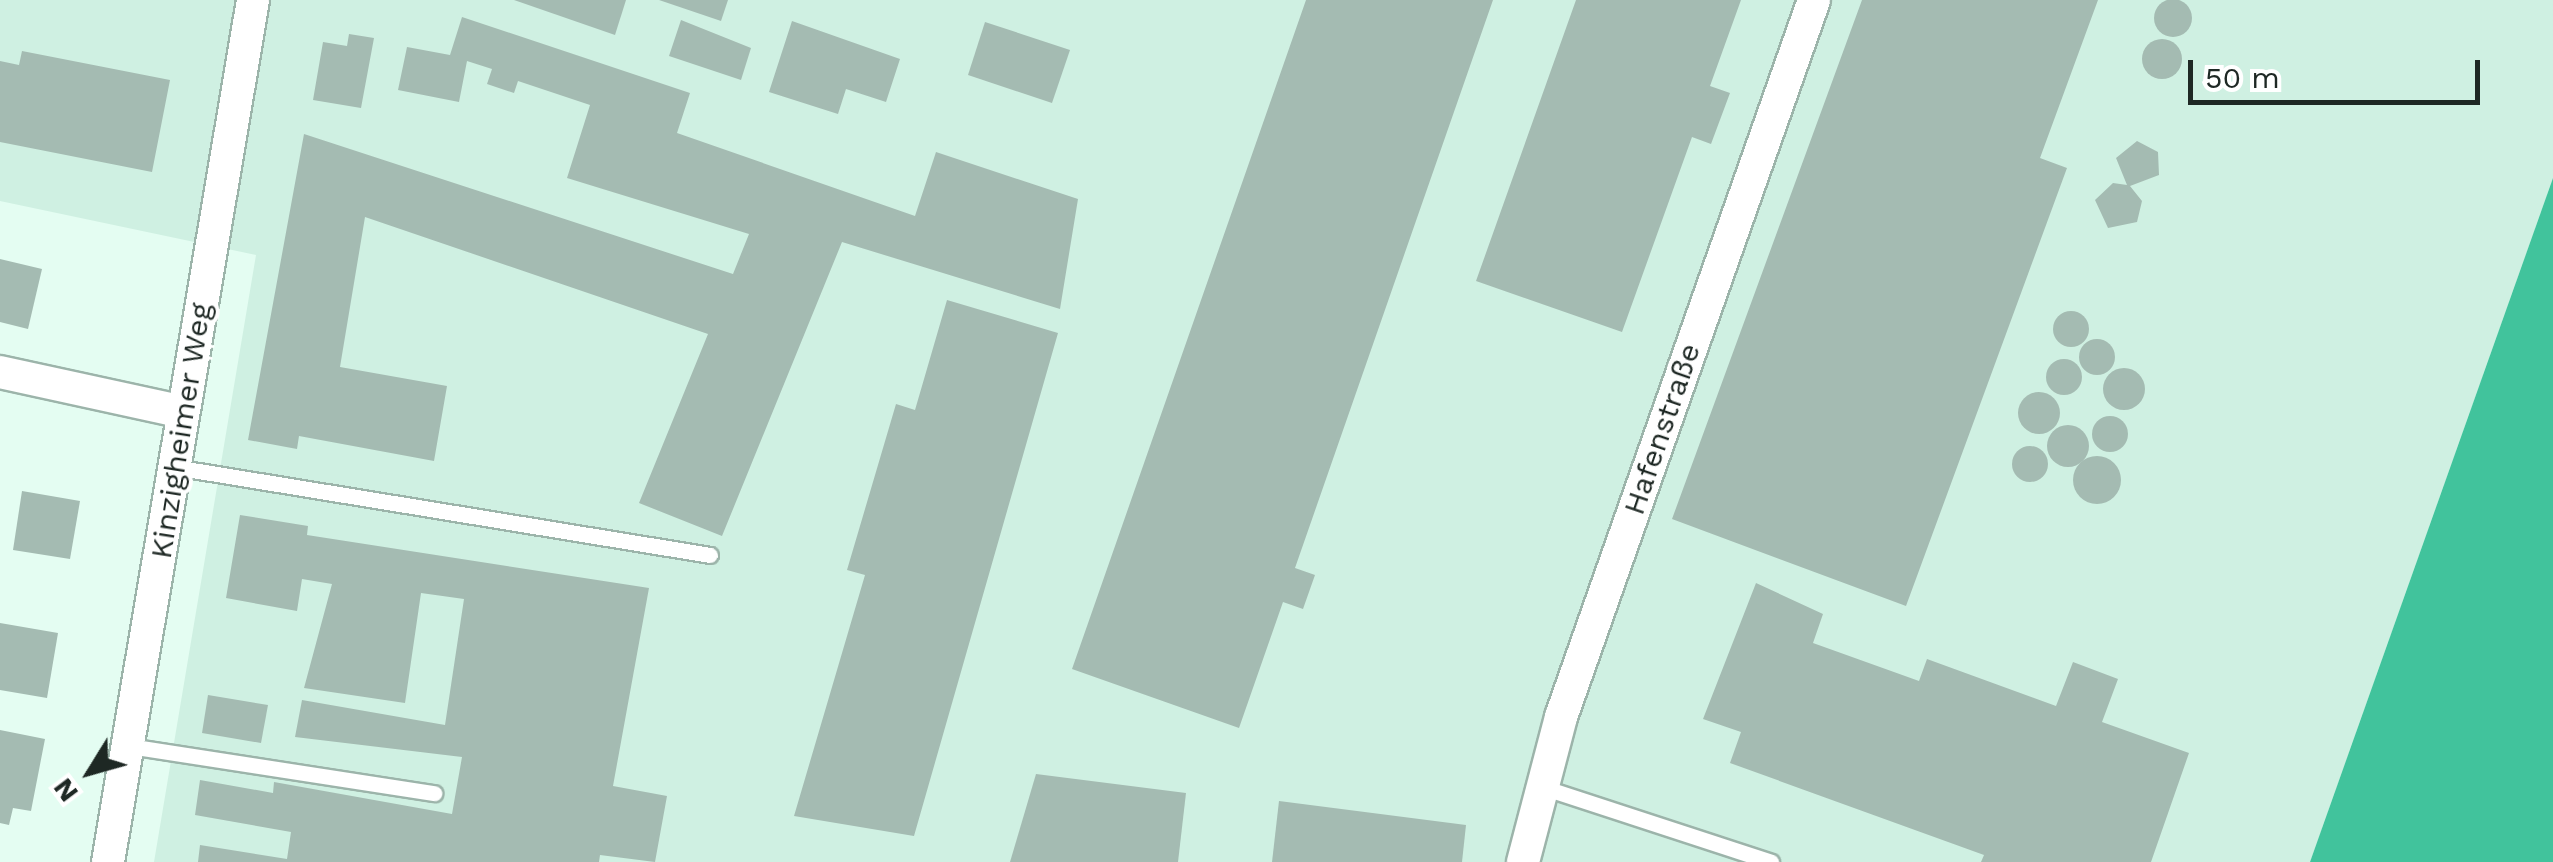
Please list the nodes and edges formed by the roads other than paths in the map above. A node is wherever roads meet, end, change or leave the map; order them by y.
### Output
1 (253, 0) edge
2 (1814, 0) edge
3 (0, 372) edge
4 (183, 412) junction
5 (174, 467) junction
6 (710, 555) dead end
7 (129, 746) junction
8 (1538, 785) junction
9 (434, 793) dead end
10 (108, 862) edge
11 (1523, 862) edge
12 (1772, 862) edge

1 - 4 street, Kinzigheimer Weg
2 - 8 street, Hafenstraße
3 - 4 street
4 - 5 street, Kinzigheimer Weg
5 - 6 lane
5 - 7 street, Kinzigheimer Weg
7 - 9 lane
7 - 10 street, Kinzigheimer Weg
8 - 11 street, Hafenstraße
8 - 12 lane

